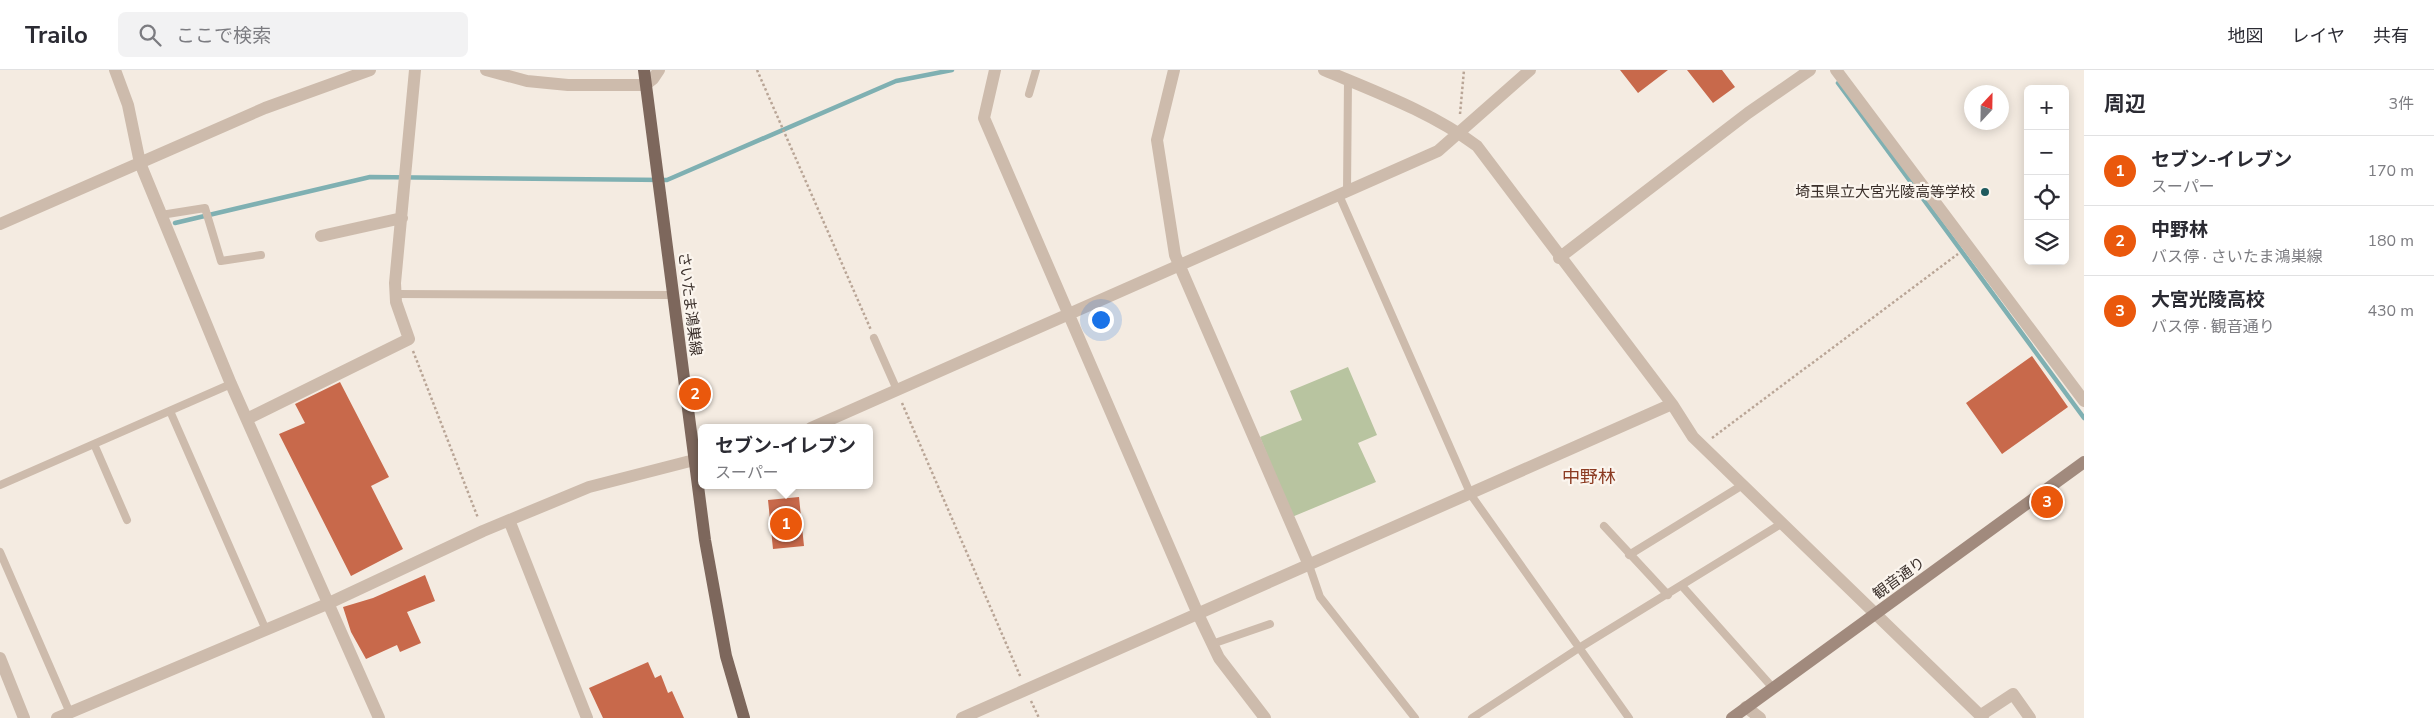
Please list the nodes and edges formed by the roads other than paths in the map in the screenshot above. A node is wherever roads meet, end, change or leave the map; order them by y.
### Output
1 (115, 70) edge
2 (370, 70) edge
3 (415, 70) edge
4 (486, 70) edge
5 (644, 70) edge
6 (659, 70) edge
7 (995, 70) edge
8 (1036, 70) edge
9 (1174, 70) edge
10 (1324, 70) edge
11 (1530, 70) edge
12 (1810, 70) edge
13 (1836, 70) edge
14 (1347, 75) edge
15 (645, 85) junction
16 (1029, 94) dead end
17 (1464, 129) junction
18 (140, 163) junction
19 (1343, 193) junction
20 (161, 215) junction
21 (402, 218) junction
22 (0, 224) edge
23 (321, 236) dead end
24 (261, 255) dead end
25 (1559, 258) junction
26 (1180, 265) junction
27 (396, 294) junction
28 (672, 295) junction
29 (1069, 314) junction
30 (874, 338) road end
31 (231, 384) junction
32 (897, 390) junction
33 (2084, 401) edge
34 (1672, 404) junction
35 (170, 411) junction
36 (247, 419) junction
37 (820, 424) edge
38 (94, 444) junction
39 (698, 459) edge
40 (2084, 462) edge
41 (0, 485) edge
42 (1741, 486) junction
43 (702, 489) edge
44 (1471, 495) junction
45 (127, 520) dead end
46 (509, 520) junction
47 (1781, 524) junction
48 (1604, 526) dead end
49 (0, 552) edge
50 (1629, 555) junction
51 (1309, 565) junction
52 (1682, 586) junction
53 (1668, 595) junction
54 (327, 604) junction
55 (1198, 614) junction
56 (1877, 614) junction
57 (1270, 624) dead end
58 (266, 630) junction
59 (1212, 644) junction
60 (1579, 648) junction
61 (2, 666) edge
62 (1773, 688) junction
63 (1746, 707) junction
64 (70, 713) junction
65 (1982, 717) edge
66 (24, 718) edge
67 (57, 718) edge
68 (379, 718) edge
69 (587, 718) edge
70 (744, 718) edge
71 (962, 718) edge
72 (1265, 718) edge
73 (1415, 718) edge
74 (1472, 718) edge
75 (1629, 718) edge
76 (1732, 718) edge
77 (1760, 718) edge
78 (2030, 718) edge

1 - 18 street
2 - 18 street
3 - 21 street
4 - 15 street
5 - 15 main road, さいたま鴻巣線
6 - 15 street
7 - 29 street
8 - 16 lane
9 - 26 street
10 - 14 street
11 - 17 street
12 - 25 street
13 - 33 street
14 - 17 street
14 - 19 lane
15 - 28 main road, さいたま鴻巣線
17 - 19 street
17 - 25 street
18 - 20 street
18 - 22 street
19 - 26 street
19 - 44 lane
20 - 24 lane
20 - 31 street
21 - 23 street
21 - 27 street
25 - 34 street
26 - 29 street
26 - 51 street
27 - 28 lane
27 - 36 street
28 - 39 main road, さいたま鴻巣線
29 - 32 street
29 - 55 street
30 - 32 lane
31 - 35 lane
31 - 36 street
32 - 37 street
34 - 42 street
34 - 44 street
35 - 38 lane
35 - 58 lane
36 - 54 street
38 - 41 lane
38 - 45 lane
39 - 46 street
40 - 56 street, 観音通り
42 - 47 street
42 - 50 lane
43 - 70 main road, さいたま鴻巣線
44 - 51 street
44 - 60 lane
46 - 54 street
46 - 69 street
47 - 52 lane
47 - 56 street
48 - 50 lane
49 - 64 lane
50 - 53 lane
51 - 55 street
51 - 73 lane
52 - 53 lane
52 - 62 lane
53 - 60 lane
54 - 58 street
54 - 68 street
55 - 59 street
55 - 71 street
56 - 62 street, 観音通り
56 - 65 street
57 - 59 lane
58 - 64 street
59 - 72 street
60 - 74 lane
60 - 75 lane
61 - 66 street
62 - 63 street, 観音通り
63 - 76 street, 観音通り
63 - 77 street
64 - 67 street
65 - 78 street

